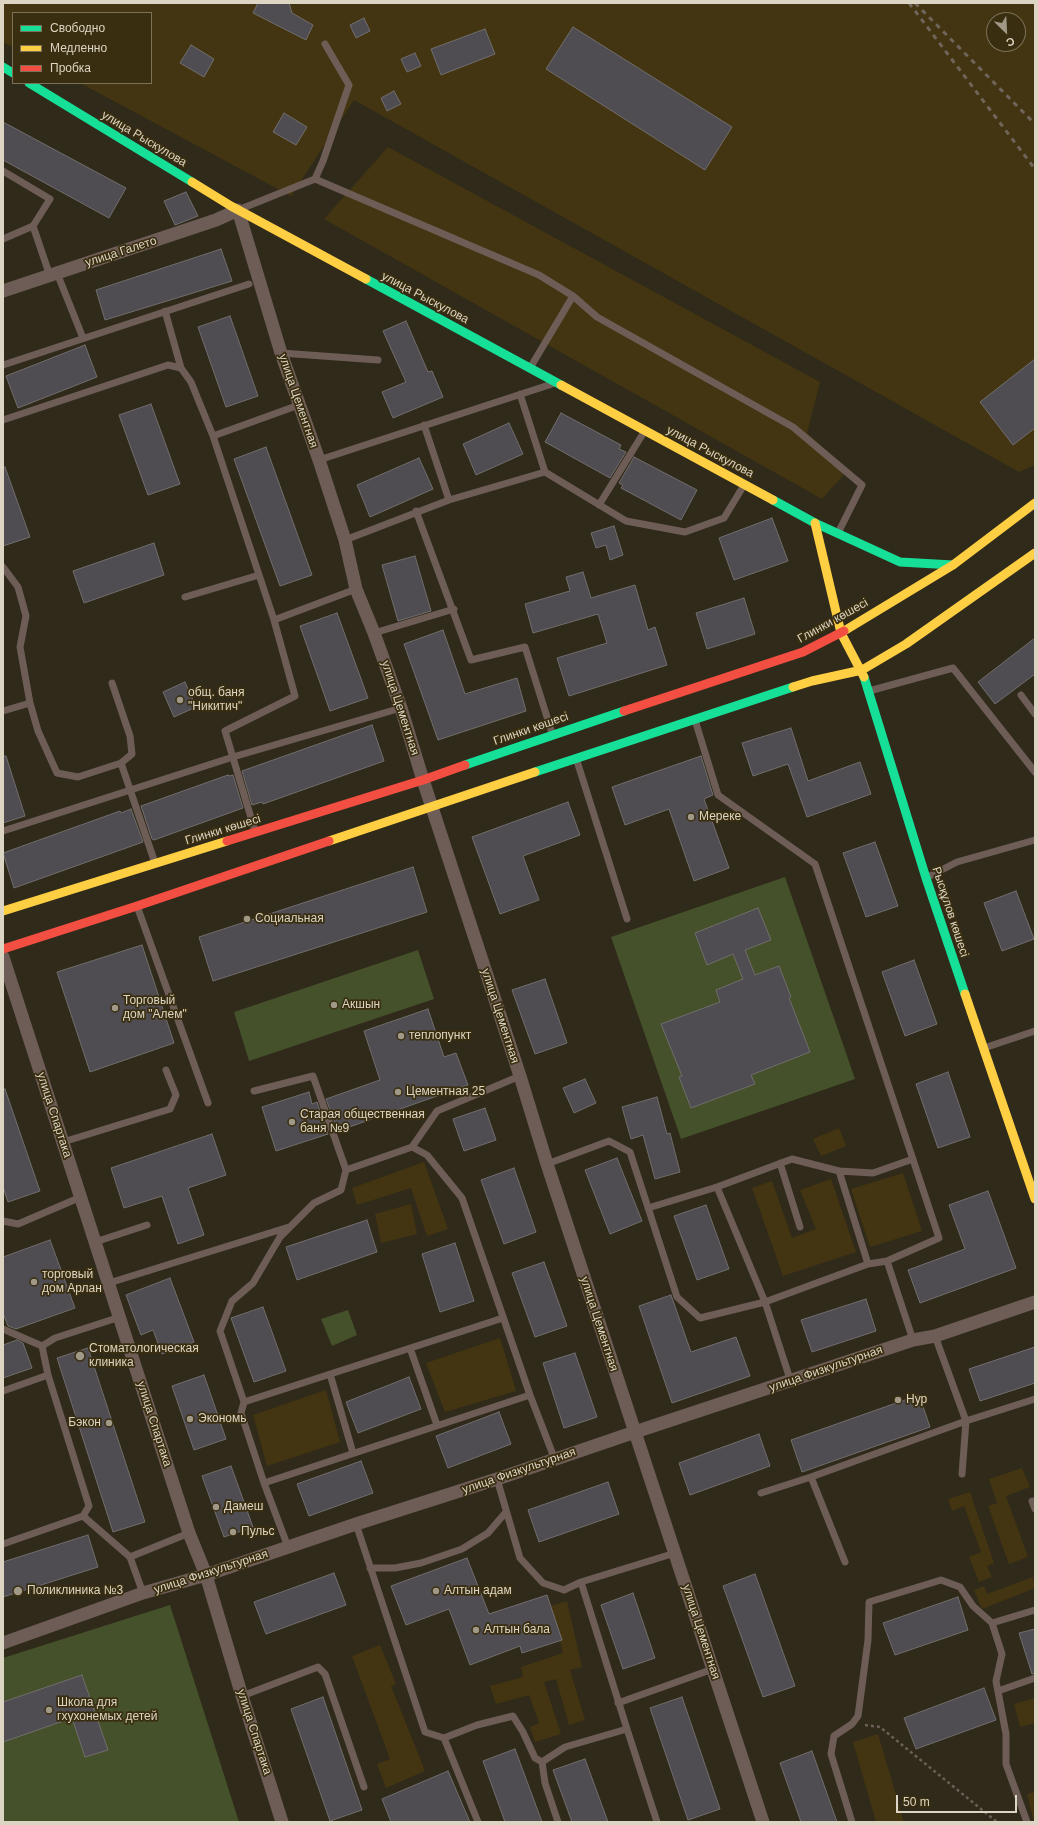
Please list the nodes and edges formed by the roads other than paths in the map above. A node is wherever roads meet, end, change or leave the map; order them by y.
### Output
1 (325, 44) dead end
2 (3, 67) edge
3 (12, 72) edge
4 (31, 84) edge
5 (3, 172) edge
6 (315, 179) junction
7 (238, 210) junction
8 (33, 226) junction
9 (3, 239) edge
10 (54, 275) junction
11 (249, 284) dead end
12 (3, 291) edge
13 (573, 296) junction
14 (165, 311) junction
15 (83, 338) junction
16 (281, 353) junction
17 (378, 360) dead end
18 (3, 365) edge
19 (181, 368) junction
20 (530, 368) junction
21 (556, 382) junction
22 (520, 394) junction
23 (299, 405) junction
24 (3, 420) edge
25 (424, 425) junction
26 (645, 430) junction
27 (212, 436) junction
28 (319, 460) junction
29 (545, 472) junction
30 (744, 484) junction
31 (450, 500) junction
32 (1035, 503) edge
33 (599, 505) junction
34 (416, 511) junction
35 (816, 523) junction
36 (838, 534) junction
37 (345, 540) junction
38 (1035, 553) edge
39 (953, 565) junction
40 (3, 567) edge
41 (259, 575) junction
42 (356, 589) junction
43 (185, 597) dead end
44 (454, 609) junction
45 (274, 620) junction
46 (374, 633) junction
47 (841, 633) junction
48 (862, 670) junction
49 (112, 683) dead end
50 (869, 691) junction
51 (1021, 695) dead end
52 (30, 703) junction
53 (401, 708) junction
54 (3, 711) edge
55 (1035, 714) edge
56 (695, 720) junction
57 (553, 734) junction
58 (233, 757) junction
59 (576, 758) junction
60 (121, 763) junction
61 (1035, 772) edge
62 (423, 780) junction
63 (130, 789) junction
64 (432, 806) junction
65 (3, 831) edge
66 (256, 832) junction
67 (1035, 840) edge
68 (155, 864) junction
69 (926, 878) junction
70 (137, 906) junction
71 (3, 911) edge
72 (627, 919) dead end
73 (3, 949) edge
74 (3, 957) edge
75 (1035, 1031) edge
76 (983, 1048) junction
77 (166, 1070) dead end
78 (520, 1076) junction
79 (254, 1091) dead end
80 (208, 1103) dead end
81 (63, 1142) junction
82 (412, 1147) junction
83 (913, 1159) junction
84 (780, 1163) junction
85 (547, 1164) junction
86 (346, 1170) junction
87 (839, 1172) junction
88 (1030, 1175) edge
89 (717, 1187) junction
90 (81, 1197) junction
91 (1035, 1199) edge
92 (648, 1208) junction
93 (3, 1221) edge
94 (147, 1225) dead end
95 (291, 1226) junction
96 (800, 1227) dead end
97 (95, 1242) junction
98 (887, 1261) junction
99 (868, 1264) junction
100 (109, 1283) junction
101 (765, 1302) junction
102 (1035, 1302) edge
103 (120, 1317) junction
104 (503, 1318) junction
105 (3, 1329) edge
106 (935, 1336) junction
107 (913, 1340) junction
108 (42, 1346) junction
109 (410, 1348) junction
110 (330, 1374) junction
111 (48, 1375) junction
112 (791, 1382) junction
113 (3, 1391) edge
114 (530, 1395) junction
115 (1035, 1399) edge
116 (244, 1402) junction
117 (966, 1421) junction
118 (437, 1425) junction
119 (635, 1432) junction
120 (354, 1453) junction
121 (555, 1460) junction
122 (962, 1474) dead end
123 (811, 1477) junction
124 (497, 1479) junction
125 (264, 1483) junction
126 (761, 1493) dead end
127 (506, 1512) junction
128 (83, 1516) junction
129 (356, 1524) junction
130 (189, 1533) junction
131 (3, 1544) edge
132 (288, 1547) junction
133 (675, 1553) junction
134 (130, 1557) junction
135 (844, 1562) dead end
136 (370, 1568) junction
137 (206, 1575) junction
138 (581, 1582) junction
139 (143, 1593) junction
140 (1035, 1610) edge
141 (992, 1623) junction
142 (3, 1643) edge
143 (713, 1669) junction
144 (1035, 1678) edge
145 (998, 1691) junction
146 (242, 1696) junction
147 (618, 1703) junction
148 (627, 1729) junction
149 (444, 1738) junction
150 (542, 1762) junction
151 (364, 1787) dead end
152 (282, 1822) edge
153 (478, 1822) edge
154 (558, 1822) edge
155 (658, 1822) edge
156 (763, 1822) edge
157 (852, 1822) edge
158 (1027, 1822) edge

1 - 6 lane
2 - 3 main road
4 - 7 main road, улица Рыскулова
5 - 8 lane
6 - 7 lane
6 - 13 lane
7 - 10 street, улица Галето
7 - 16 street, улица Цементная
7 - 20 main road, улица Рыскулова
8 - 9 lane
8 - 10 lane
10 - 12 street, улица Галето
10 - 15 lane
11 - 14 lane
13 - 20 lane
13 - 36 lane
14 - 15 lane
14 - 19 lane
15 - 18 lane
16 - 17 lane
16 - 23 street, улица Цементная
19 - 24 lane
19 - 27 lane
20 - 21 main road, улица Рыскулова
21 - 22 lane
21 - 26 main road, улица Рыскулова
22 - 25 lane
22 - 29 lane
23 - 27 lane
23 - 28 street, улица Цементная
25 - 28 lane
25 - 31 lane
26 - 30 main road, улица Рыскулова
26 - 33 lane
27 - 41 lane
28 - 37 street, улица Цементная
29 - 31 lane
29 - 33 lane
30 - 33 lane
30 - 35 main road, улица Рыскулова
31 - 34 lane
32 - 39 main road, Глинки көшесі
34 - 37 lane
34 - 44 lane
35 - 36 main road, улица Рыскулова
35 - 47 main road
36 - 39 main road, улица Рыскулова
37 - 42 street, улица Цементная
38 - 48 main road
39 - 47 main road, Глинки көшесі
40 - 52 lane
41 - 43 lane
41 - 45 lane
42 - 45 lane
42 - 46 street, улица Цементная
44 - 46 lane
44 - 57 lane
45 - 58 lane
46 - 53 street, улица Цементная
47 - 48 main road, Рысқұлов көшесі
47 - 57 main road, Глинки көшесі
48 - 50 main road, Рысқұлов көшесі
48 - 56 main road
49 - 60 lane
50 - 61 lane
50 - 69 main road, Рысқұлов көшесі
51 - 55 lane
52 - 54 lane
52 - 60 lane
53 - 58 lane
53 - 62 street, улица Цементная
56 - 59 main road
56 - 83 lane
57 - 62 main road, Глинки көшесі
58 - 63 lane
58 - 66 lane
59 - 64 main road
59 - 72 lane
60 - 63 lane
62 - 64 street, улица Цементная
62 - 66 main road, Глинки көшесі
63 - 65 lane
63 - 68 lane
64 - 70 main road
64 - 78 street, улица Цементная
66 - 68 main road, Глинки көшесі
67 - 69 lane
68 - 71 main road, Глинки көшесі
69 - 76 main road, Рысқұлов көшесі
70 - 73 main road
70 - 80 lane
74 - 81 street, улица Спартака
75 - 76 lane
76 - 88 main road, Рысқұлов көшесі
77 - 81 lane
78 - 82 lane
78 - 85 street, улица Цементная
79 - 86 lane
81 - 90 street, улица Спартака
82 - 86 lane
82 - 104 lane
83 - 87 lane
83 - 98 lane
84 - 87 lane
84 - 89 lane
84 - 96 lane
85 - 92 lane
85 - 119 street, улица Цементная
86 - 95 lane
87 - 99 lane
88 - 91 main road, Рысқұлов көшесі
89 - 92 lane
89 - 101 lane
90 - 93 lane
90 - 97 street, улица Спартака
92 - 101 lane
94 - 97 lane
95 - 100 lane
95 - 116 lane
97 - 100 street, улица Спартака
98 - 99 lane
98 - 107 lane
99 - 101 lane
100 - 103 street, улица Спартака
101 - 112 lane
102 - 106 street, улица Физкультурная
103 - 108 lane
103 - 130 street, улица Спартака
104 - 109 lane
104 - 114 lane
105 - 108 lane
106 - 107 street, улица Физкультурная
106 - 117 lane
107 - 112 street, улица Физкультурная
108 - 111 lane
109 - 110 lane
109 - 118 lane
110 - 116 lane
110 - 120 lane
111 - 113 lane
111 - 128 lane
112 - 119 street, улица Физкультурная
114 - 118 lane
114 - 121 lane
115 - 117 lane
116 - 125 lane
117 - 122 lane
117 - 123 lane
118 - 120 lane
119 - 121 street, улица Физкультурная
119 - 133 street, улица Цементная
120 - 125 lane
121 - 124 street, улица Физкультурная
123 - 126 lane
123 - 135 lane
124 - 127 lane
124 - 129 street, улица Физкультурная
125 - 132 lane
127 - 136 lane
127 - 138 lane
128 - 131 lane
128 - 134 lane
129 - 132 street, улица Физкультурная
129 - 136 lane
130 - 134 lane
130 - 137 street, улица Спартака
132 - 137 street, улица Физкультурная
133 - 138 lane
133 - 143 street, улица Цементная
134 - 139 lane
136 - 149 lane
137 - 139 street, улица Физкультурная
137 - 146 street, улица Спартака
138 - 147 lane
139 - 142 street, улица Физкультурная
140 - 141 lane
141 - 145 lane
141 - 157 lane
143 - 147 lane
143 - 156 street, улица Цементная
144 - 145 lane
145 - 158 lane
146 - 151 lane
146 - 152 street, улица Спартака
147 - 148 lane
148 - 150 lane
148 - 155 lane
149 - 150 lane
149 - 153 lane
150 - 154 lane

